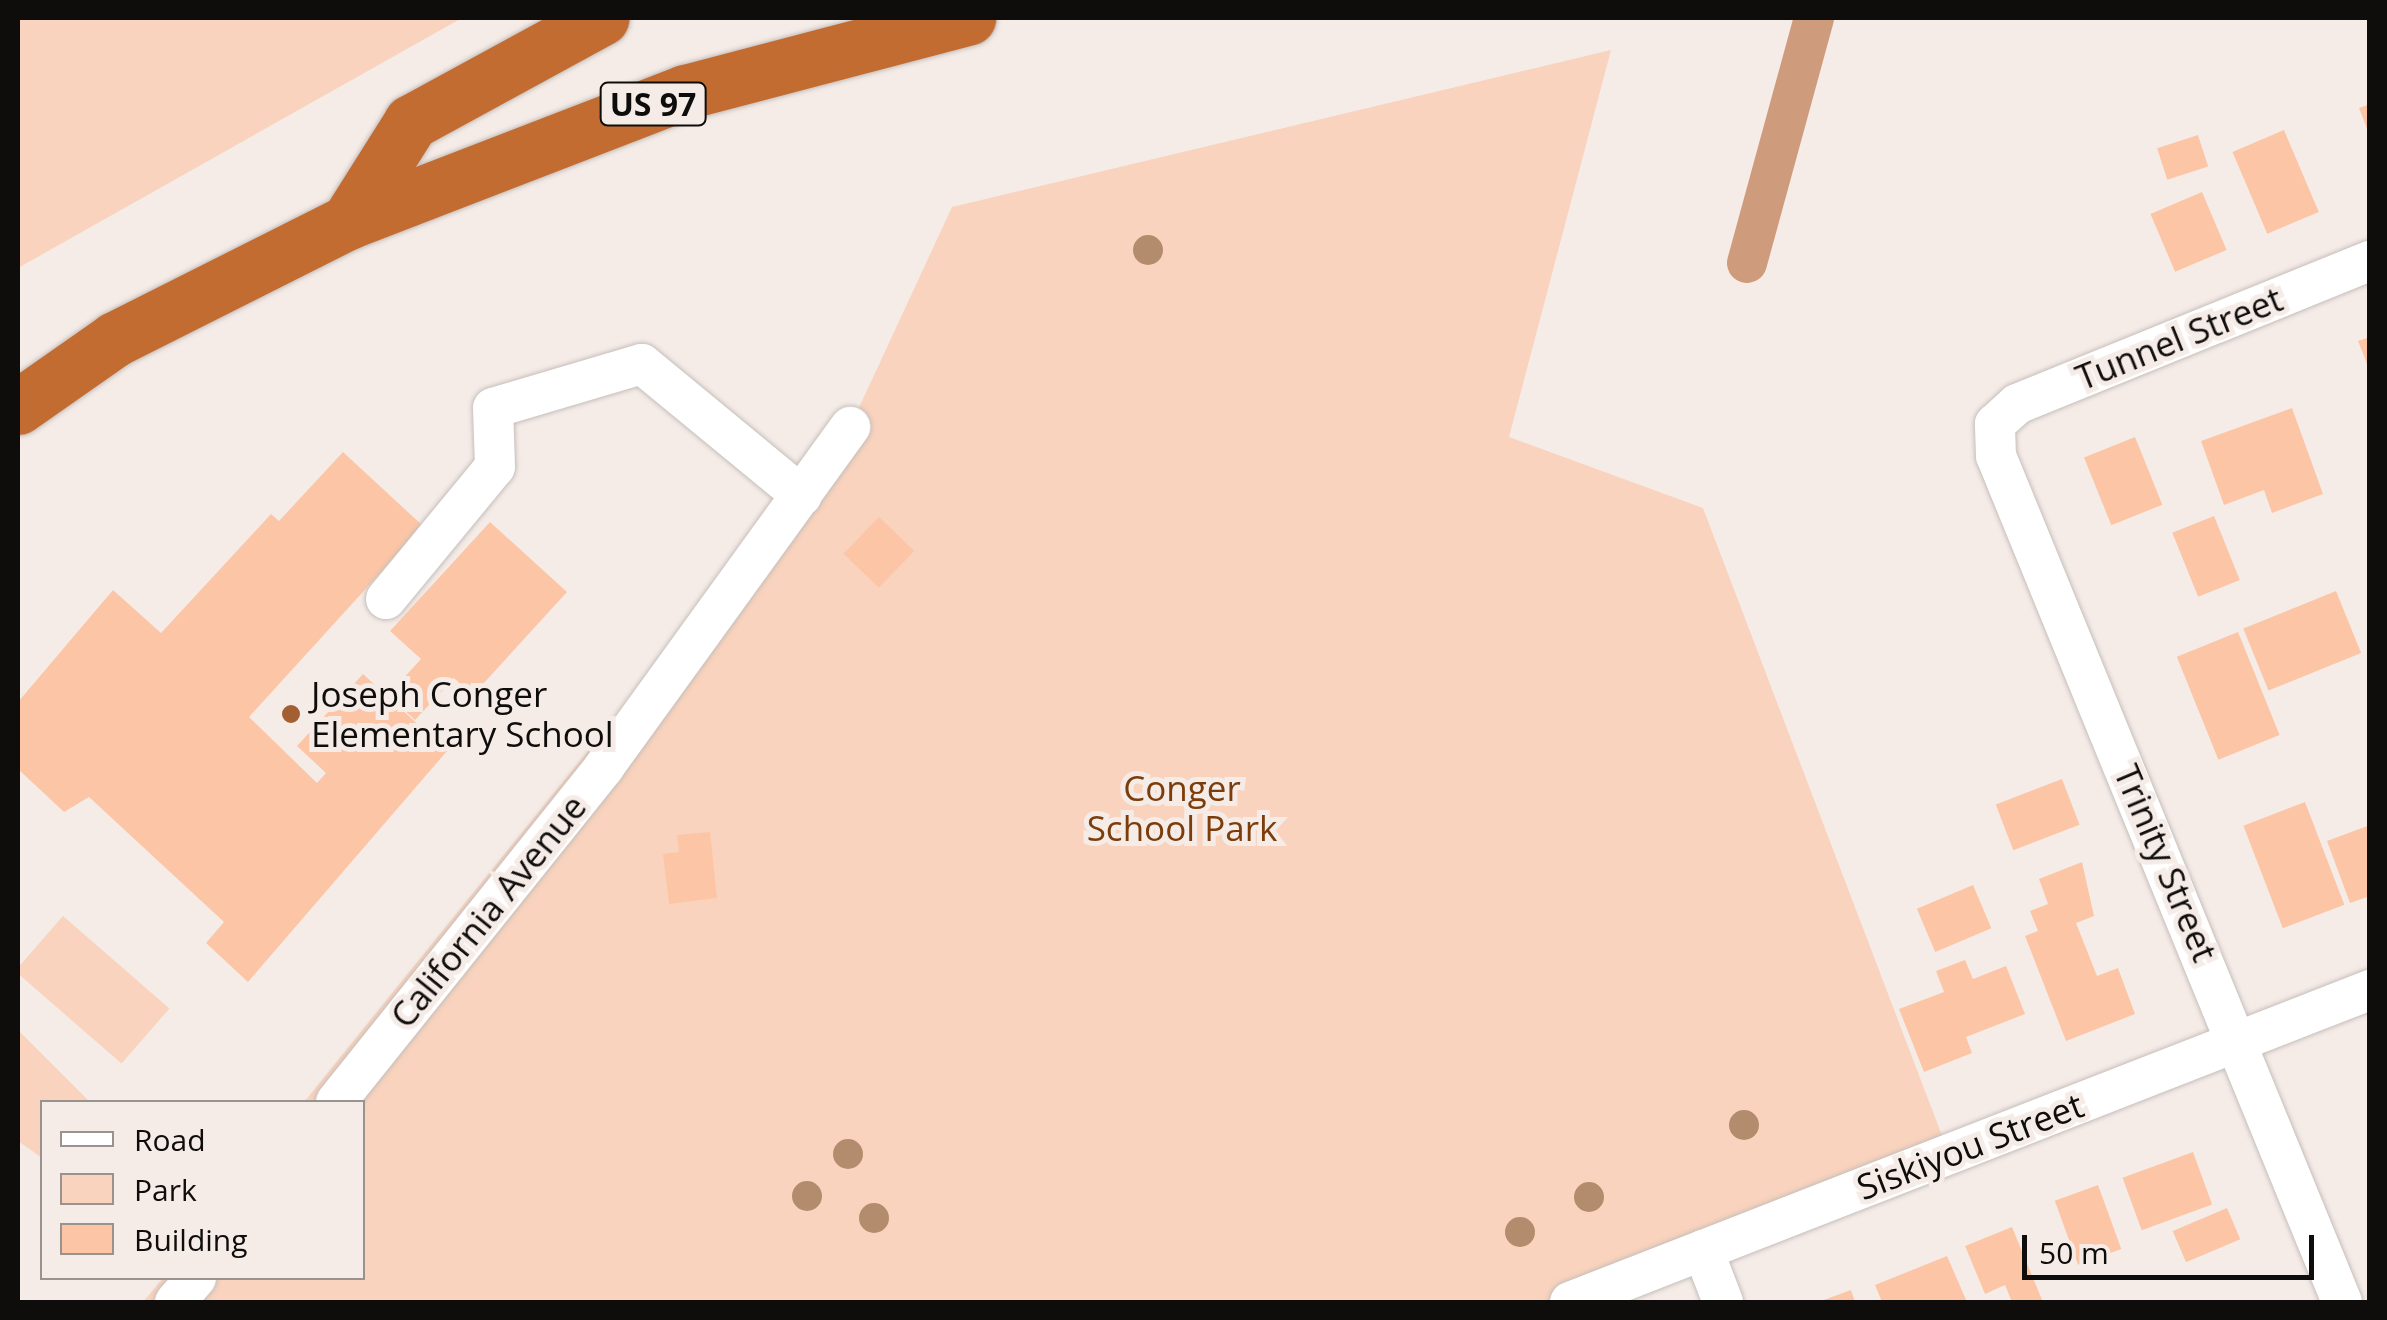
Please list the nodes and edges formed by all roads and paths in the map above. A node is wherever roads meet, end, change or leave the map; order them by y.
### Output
1 (602, 18) edge
2 (968, 18) edge
3 (348, 222) junction
4 (2370, 261) edge
5 (18, 408) edge
6 (1995, 424) joint
7 (850, 428) dead end
8 (802, 496) junction
9 (386, 599) dead end
10 (2370, 990) edge
11 (2240, 1042) junction
12 (338, 1100) edge
13 (1703, 1250) junction
14 (194, 1280) edge
15 (174, 1302) edge
16 (1570, 1302) edge
17 (1724, 1302) edge
18 (2342, 1302) edge

1 - 3 highway
2 - 3 highway, US 97
3 - 5 highway, US 97
4 - 6 street, Tunnel Street
6 - 11 street, Trinity Street
7 - 8 street, California Avenue
8 - 9 street
8 - 12 street, California Avenue
10 - 11 street, Siskiyou Street
11 - 13 street, Siskiyou Street
11 - 18 street, Trinity Street
13 - 16 street, Siskiyou Street
13 - 17 street
14 - 15 street

